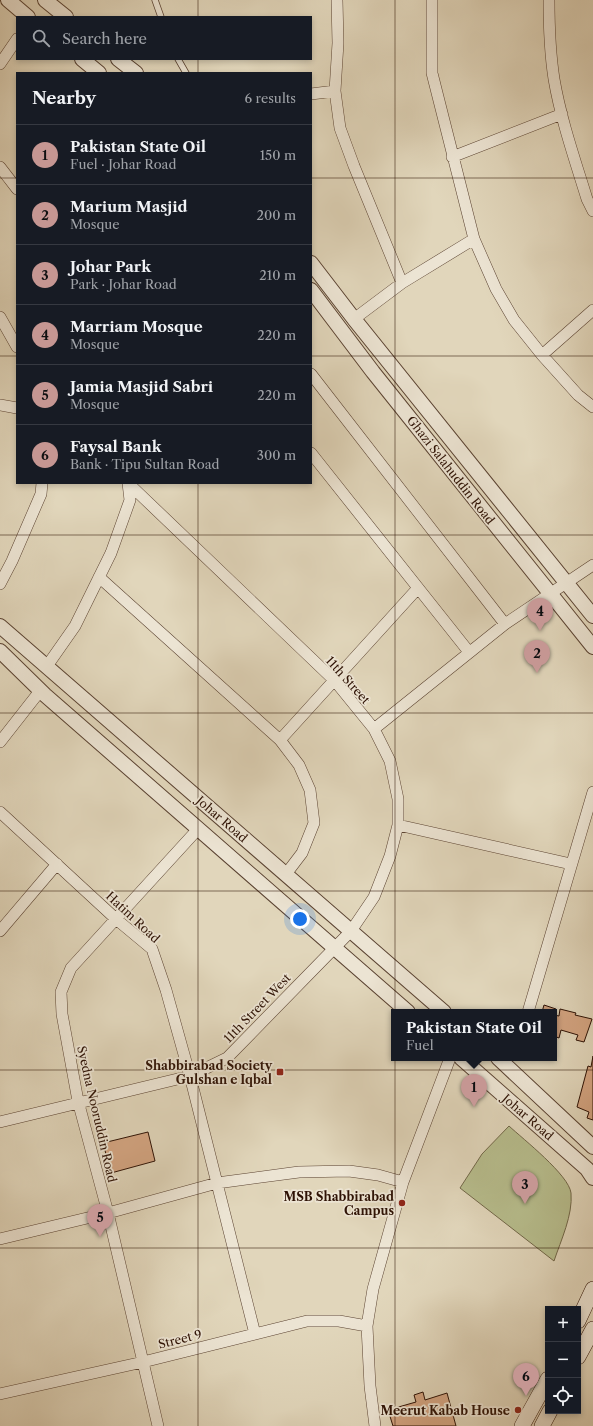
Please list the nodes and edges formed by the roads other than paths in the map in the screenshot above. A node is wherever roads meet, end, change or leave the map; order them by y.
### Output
1 (8, 0) edge
2 (45, 0) edge
3 (155, 0) edge
4 (337, 0) edge
5 (432, 0) edge
6 (549, 0) edge
7 (27, 16) edge
8 (65, 16) edge
9 (161, 16) edge
10 (16, 40) edge
11 (83, 60) edge
12 (119, 60) edge
13 (179, 60) edge
14 (0, 64) edge
15 (98, 72) edge
16 (135, 72) edge
17 (185, 72) edge
18 (335, 91) junction
19 (312, 94) edge
20 (562, 114) junction
21 (452, 158) junction
22 (0, 167) edge
23 (16, 188) edge
24 (593, 211) edge
25 (474, 239) junction
26 (312, 264) edge
27 (402, 283) junction
28 (312, 291) edge
29 (593, 310) edge
30 (0, 317) edge
31 (354, 319) junction
32 (16, 345) edge
33 (542, 355) junction
34 (312, 375) edge
35 (0, 405) edge
36 (593, 407) edge
37 (16, 408) edge
38 (312, 454) edge
39 (42, 484) edge
40 (128, 484) edge
41 (129, 484) edge
42 (593, 565) edge
43 (99, 577) junction
44 (0, 584) edge
45 (567, 584) junction
46 (418, 588) junction
47 (550, 594) junction
48 (593, 616) edge
49 (505, 624) junction
50 (0, 626) edge
51 (593, 647) edge
52 (0, 651) edge
53 (469, 652) junction
54 (47, 666) junction
55 (59, 677) junction
56 (335, 681) junction
57 (42, 693) junction
58 (374, 729) junction
59 (280, 740) junction
60 (0, 742) edge
61 (593, 792) edge
62 (0, 812) edge
63 (223, 821) junction
64 (398, 825) junction
65 (198, 829) junction
66 (209, 839) junction
67 (56, 864) junction
68 (571, 864) junction
69 (286, 874) junction
70 (116, 919) junction
71 (0, 931) edge
72 (351, 931) junction
73 (334, 947) junction
74 (405, 1009) edge
75 (441, 1009) edge
76 (529, 1009) edge
77 (449, 1061) edge
78 (464, 1061) edge
79 (506, 1061) edge
80 (190, 1076) junction
81 (78, 1101) junction
82 (0, 1122) edge
83 (593, 1147) edge
84 (593, 1178) edge
85 (403, 1182) junction
86 (217, 1183) junction
87 (108, 1213) junction
88 (0, 1239) edge
89 (593, 1289) edge
90 (581, 1314) edge
91 (367, 1326) junction
92 (593, 1329) edge
93 (255, 1334) junction
94 (581, 1352) edge
95 (143, 1362) junction
96 (545, 1384) edge
97 (0, 1394) edge
98 (548, 1414) edge
99 (158, 1426) edge
100 (375, 1426) edge
101 (522, 1426) edge
102 (542, 1426) edge

1 - 7 street
2 - 8 street
3 - 9 lane
4 - 18 street
5 - 21 street
6 - 20 street
10 - 14 street
11 - 15 street
12 - 16 street
13 - 17 lane
18 - 19 street
18 - 27 street
20 - 21 street
20 - 24 street
21 - 25 street
22 - 23 street
25 - 27 street
25 - 33 street
26 - 31 street, Ghazi Salahuddin Road
27 - 31 street
28 - 47 street, Ghazi Salahuddin Road
29 - 33 street
30 - 32 street
31 - 45 street, Ghazi Salahuddin Road
33 - 36 street
34 - 49 street
35 - 37 street
38 - 46 street
39 - 44 street
40 - 43 street
41 - 56 street, 11th Street
42 - 45 street
43 - 54 street
43 - 59 street
45 - 47 street
45 - 48 street, Ghazi Salahuddin Road
46 - 53 street
46 - 56 street
47 - 49 street
47 - 51 street, Ghazi Salahuddin Road
49 - 53 street
50 - 54 street, Johar Road
52 - 57 street, Johar Road
53 - 58 street
54 - 55 street, Johar Road
55 - 57 street
55 - 63 street, Johar Road
56 - 58 street, 11th Street
56 - 59 street
57 - 60 street
57 - 65 street, Johar Road
58 - 64 street, 11th Street
59 - 69 street
61 - 68 street
62 - 67 street, Hatim Road
63 - 66 street
63 - 69 street, Johar Road
64 - 68 street
64 - 72 street, 11th Street
65 - 66 street, Johar Road
65 - 70 street, Syedna Nooruddin Road
66 - 73 street, Johar Road
67 - 70 street, Hatim Road
67 - 71 street
68 - 76 street
69 - 72 street, Johar Road
70 - 80 street, Hatim Road
70 - 81 street, Syedna Nooruddin Road
72 - 73 street, 11th Street
72 - 75 street, Johar Road
73 - 74 street, Johar Road
73 - 80 street, 11th Street West
77 - 85 street
78 - 84 street, Johar Road
79 - 83 street, Johar Road
80 - 81 street, 11th Street West
80 - 86 street, Hatim Road
81 - 82 street, 11th Street West
81 - 87 street, Syedna Nooruddin Road
85 - 86 street
85 - 91 street
86 - 87 street
86 - 93 street, Hatim Road
87 - 88 street
87 - 95 street, Syedna Nooruddin Road
89 - 90 main road
91 - 93 street, Street 9
91 - 100 street
92 - 94 main road
93 - 95 street, Street 9
95 - 97 street, Street 9
95 - 99 street, Syedna Nooruddin Road
96 - 101 main road
98 - 102 main road

